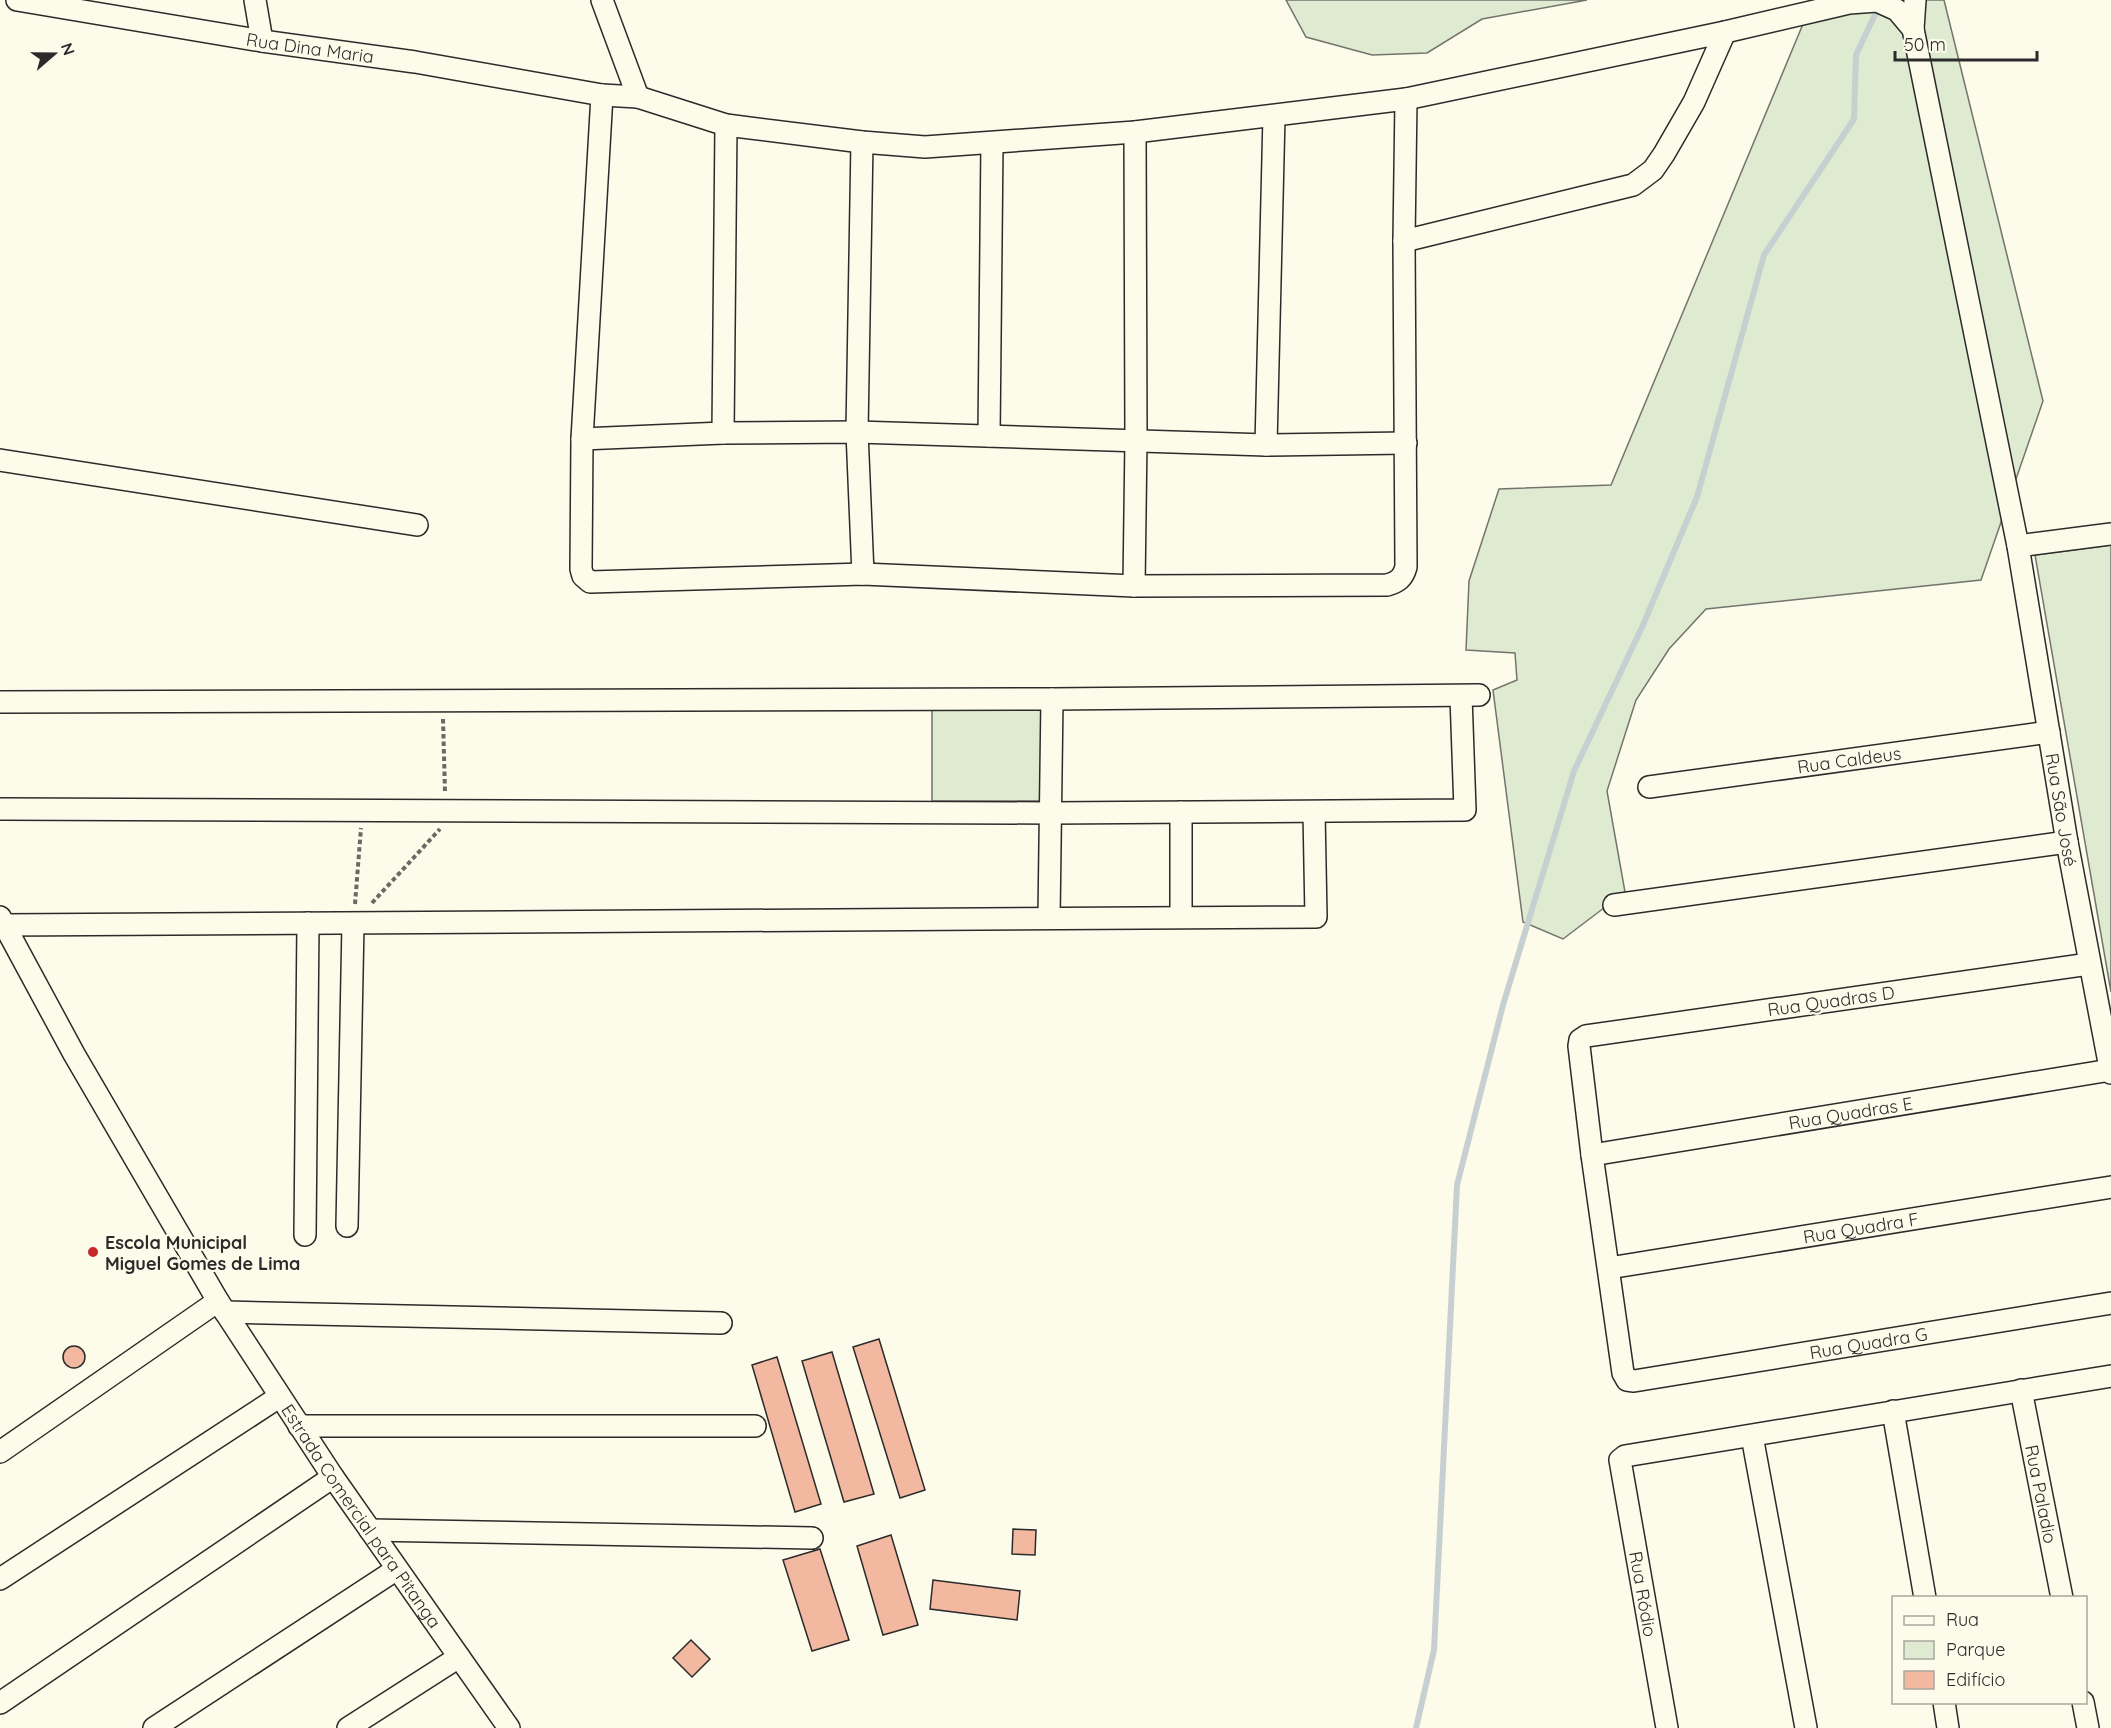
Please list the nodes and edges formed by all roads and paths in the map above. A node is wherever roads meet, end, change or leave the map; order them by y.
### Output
1 (17, 0) edge
2 (255, 0) edge
3 (603, 0) edge
4 (1916, 0) edge
5 (1885, 5) edge
6 (119, 9) edge
7 (1913, 29) junction
8 (1725, 32) junction
9 (262, 41) junction
10 (602, 95) junction
11 (638, 97) junction
12 (1406, 99) junction
13 (1274, 116) junction
14 (726, 125) junction
15 (1135, 132) junction
16 (862, 142) junction
17 (992, 143) junction
18 (1404, 241) junction
19 (857, 432) junction
20 (723, 433) junction
21 (989, 436) junction
22 (582, 439) junction
23 (1136, 439) junction
24 (1406, 443) junction
25 (1266, 445) junction
26 (0, 460) edge
27 (417, 525) dead end
28 (2111, 534) edge
29 (2018, 546) junction
30 (863, 574) junction
31 (1134, 586) junction
32 (1052, 699) junction
33 (443, 700) junction
34 (0, 702) edge
35 (2049, 732) junction
36 (1649, 787) dead end
37 (0, 809) edge
38 (363, 809) junction
39 (445, 809) junction
40 (1181, 812) junction
41 (1314, 812) junction
42 (1050, 813) junction
43 (2067, 842) junction
44 (1614, 905) dead end
45 (1181, 917) junction
46 (1049, 918) junction
47 (2, 921) edge
48 (308, 923) junction
49 (353, 924) junction
50 (2090, 964) junction
51 (2111, 1072) edge
52 (1592, 1155) junction
53 (2111, 1187) edge
54 (347, 1226) dead end
55 (305, 1235) dead end
56 (1609, 1268) junction
57 (2111, 1303) edge
58 (221, 1307) junction
59 (721, 1323) dead end
60 (2111, 1376) edge
61 (2021, 1390) junction
62 (279, 1397) junction
63 (1893, 1411) junction
64 (299, 1426) junction
65 (755, 1426) dead end
66 (1752, 1436) junction
67 (0, 1452) edge
68 (333, 1477) junction
69 (370, 1530) junction
70 (812, 1538) dead end
71 (397, 1569) junction
72 (0, 1580) edge
73 (1925, 1596) edge
74 (2062, 1596) edge
75 (459, 1657) junction
76 (0, 1703) edge
77 (1944, 1704) edge
78 (2083, 1704) edge
79 (154, 1728) edge
80 (348, 1728) edge
81 (509, 1728) edge
82 (1667, 1728) edge
83 (1806, 1728) edge
84 (1948, 1728) edge
85 (2088, 1728) edge

1 - 6 street, Rua Dina Maria
2 - 9 street
3 - 11 street
4 - 7 street
5 - 7 street
5 - 8 street, Rua Dina Maria
6 - 9 street, Rua Dina Maria
7 - 29 street, Rua São José
8 - 12 street, Rua Dina Maria
8 - 18 street
9 - 10 street, Rua Dina Maria
10 - 11 street, Rua Dina Maria
10 - 22 street
11 - 14 street, Rua Dina Maria
12 - 13 street, Rua Dina Maria
12 - 18 street
13 - 15 street, Rua Dina Maria
13 - 25 street
14 - 16 street, Rua Dina Maria
14 - 20 street
15 - 17 street, Rua Dina Maria
15 - 23 street
16 - 17 street, Rua Dina Maria
16 - 19 street
17 - 21 street
18 - 24 street
19 - 20 street
19 - 21 street
19 - 30 street
20 - 22 street
21 - 23 street
22 - 30 street
23 - 25 street
23 - 31 street
24 - 25 street
24 - 31 street
26 - 27 street
28 - 29 street
29 - 35 street, Rua São José
30 - 31 street
32 - 33 street
32 - 41 street
32 - 42 street
33 - 34 street
33 - 39 path
35 - 36 street, Rua Caldeus
35 - 43 street, Rua São José
37 - 38 street
38 - 39 street
38 - 49 path
39 - 42 street
39 - 49 path
40 - 41 street
40 - 42 street
40 - 45 street
41 - 45 street
42 - 46 street
43 - 44 street
43 - 50 street, Rua São José
45 - 46 street
46 - 49 street
47 - 48 street
47 - 58 street, Estrada Comercial para Pitanga
48 - 49 street
48 - 55 street
49 - 54 street
50 - 51 street, Rua São José
50 - 52 street, Rua Quadras D
51 - 52 street, Rua Quadras E
52 - 56 street
53 - 56 street, Rua Quadra F
56 - 57 street, Rua Quadra G
58 - 59 street
58 - 62 street, Estrada Comercial para Pitanga
58 - 67 street
60 - 61 street
61 - 63 street
61 - 74 street, Rua Paladio
62 - 64 street, Estrada Comercial para Pitanga
62 - 72 street
63 - 66 street
63 - 73 street
64 - 65 street
64 - 68 street, Estrada Comercial para Pitanga
66 - 82 street, Rua Ródio
66 - 83 street
68 - 69 street, Estrada Comercial para Pitanga
68 - 76 street
69 - 70 street
69 - 71 street, Estrada Comercial para Pitanga
71 - 75 street, Estrada Comercial para Pitanga
71 - 79 street
75 - 80 street
75 - 81 street, Estrada Comercial para Pitanga
77 - 84 street
78 - 85 street

